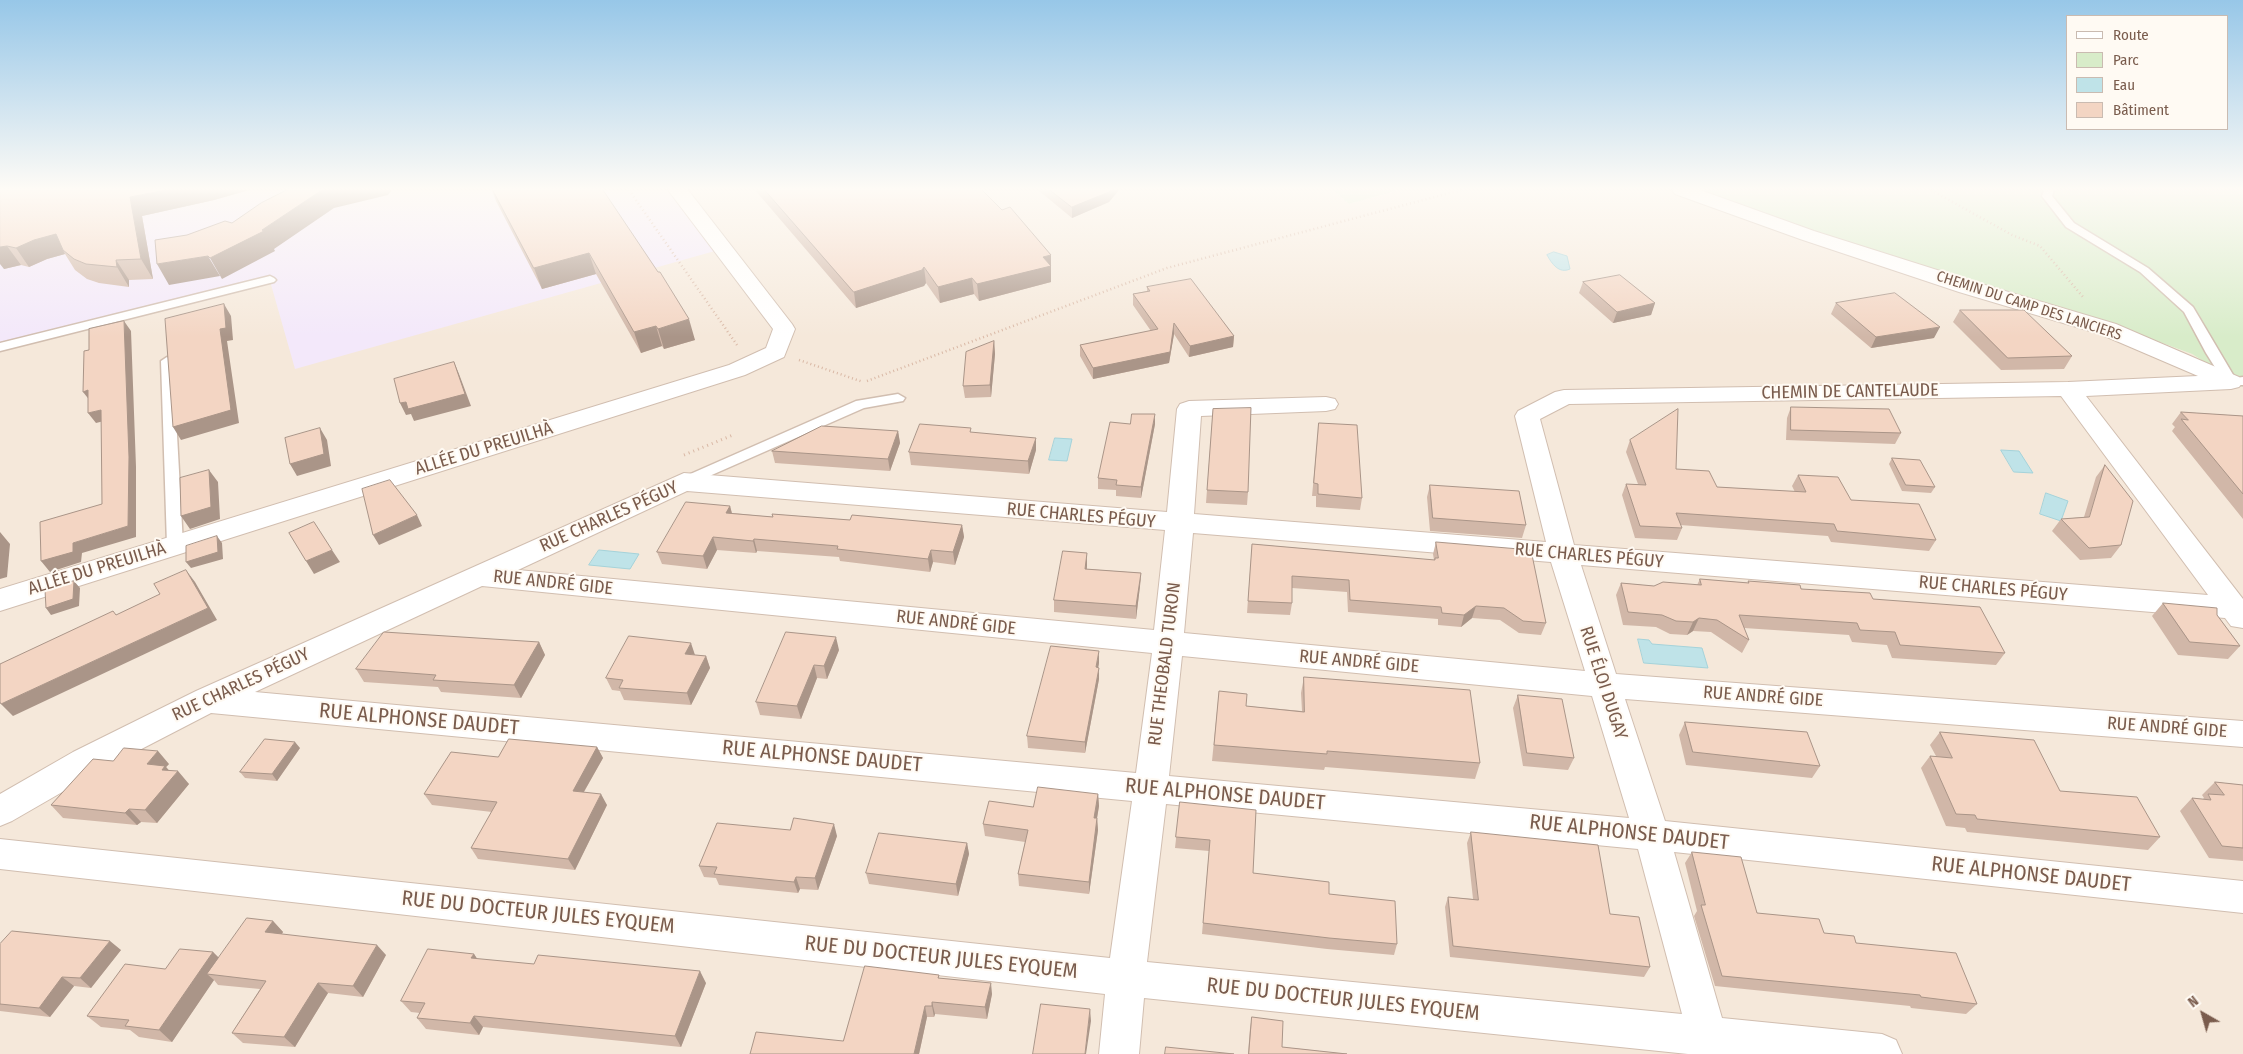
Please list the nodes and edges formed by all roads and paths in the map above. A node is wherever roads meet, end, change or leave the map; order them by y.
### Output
1 (663, 239) edge
2 (716, 239) edge
3 (1276, 239) edge
4 (1820, 239) edge
5 (2023, 239) edge
6 (2093, 239) edge
7 (270, 280) dead end
8 (2085, 299) dead end
9 (0, 347) edge
10 (776, 352) junction
11 (167, 361) edge
12 (2237, 381) edge
13 (2068, 389) junction
14 (1631, 396) joint
15 (898, 398) dead end
16 (1326, 404) dead end
17 (684, 482) junction
18 (1181, 524) junction
19 (175, 545) junction
20 (1563, 554) junction
21 (477, 576) junction
22 (0, 600) edge
23 (2238, 614) edge
24 (1168, 644) junction
25 (1604, 685) junction
26 (207, 700) junction
27 (2243, 734) edge
28 (1151, 788) junction
29 (0, 810) edge
30 (1652, 835) junction
31 (0, 854) edge
32 (2243, 898) edge
33 (1125, 978) junction
34 (1710, 1045) edge
35 (1119, 1054) edge
36 (1882, 1054) edge

1 - 10 path
2 - 10 street
3 - 10 path
4 - 12 street, CHEMIN DU CAMP DES LANCIERS
5 - 8 path
6 - 12 lane
7 - 9 lane
10 - 19 street, ALLÉE DU PREUILHÀ
11 - 19 lane
12 - 13 street, CHEMIN DE CANTELAUDE
13 - 14 street, CHEMIN DE CANTELAUDE
13 - 23 street
14 - 20 street, RUE ÉLOI DUGAY
15 - 17 lane
16 - 18 street, RUE THEOBALD TURON
17 - 18 street, RUE CHARLES PÉGUY
17 - 21 street, RUE CHARLES PÉGUY
18 - 20 street, RUE CHARLES PÉGUY
18 - 24 street, RUE THEOBALD TURON
19 - 22 street, ALLÉE DU PREUILHÀ
20 - 23 street, RUE CHARLES PÉGUY
20 - 25 street, RUE ÉLOI DUGAY
21 - 24 street, RUE ANDRÉ GIDE
21 - 26 street, RUE CHARLES PÉGUY
24 - 25 street, RUE ANDRÉ GIDE
24 - 28 street, RUE THEOBALD TURON
25 - 27 street, RUE ANDRÉ GIDE
25 - 30 street, RUE ÉLOI DUGAY
26 - 28 street, RUE ALPHONSE DAUDET
26 - 29 street, RUE CHARLES PÉGUY
28 - 30 street, RUE ALPHONSE DAUDET
28 - 33 street, RUE THEOBALD TURON
30 - 32 street, RUE ALPHONSE DAUDET
30 - 34 street, RUE ÉLOI DUGAY
31 - 33 street, RUE DU DOCTEUR JULES EYQUEM
33 - 34 street, RUE DU DOCTEUR JULES EYQUEM
33 - 35 street, RUE THEOBALD TURON
34 - 36 street, RUE DU DOCTEUR JULES EYQUEM

